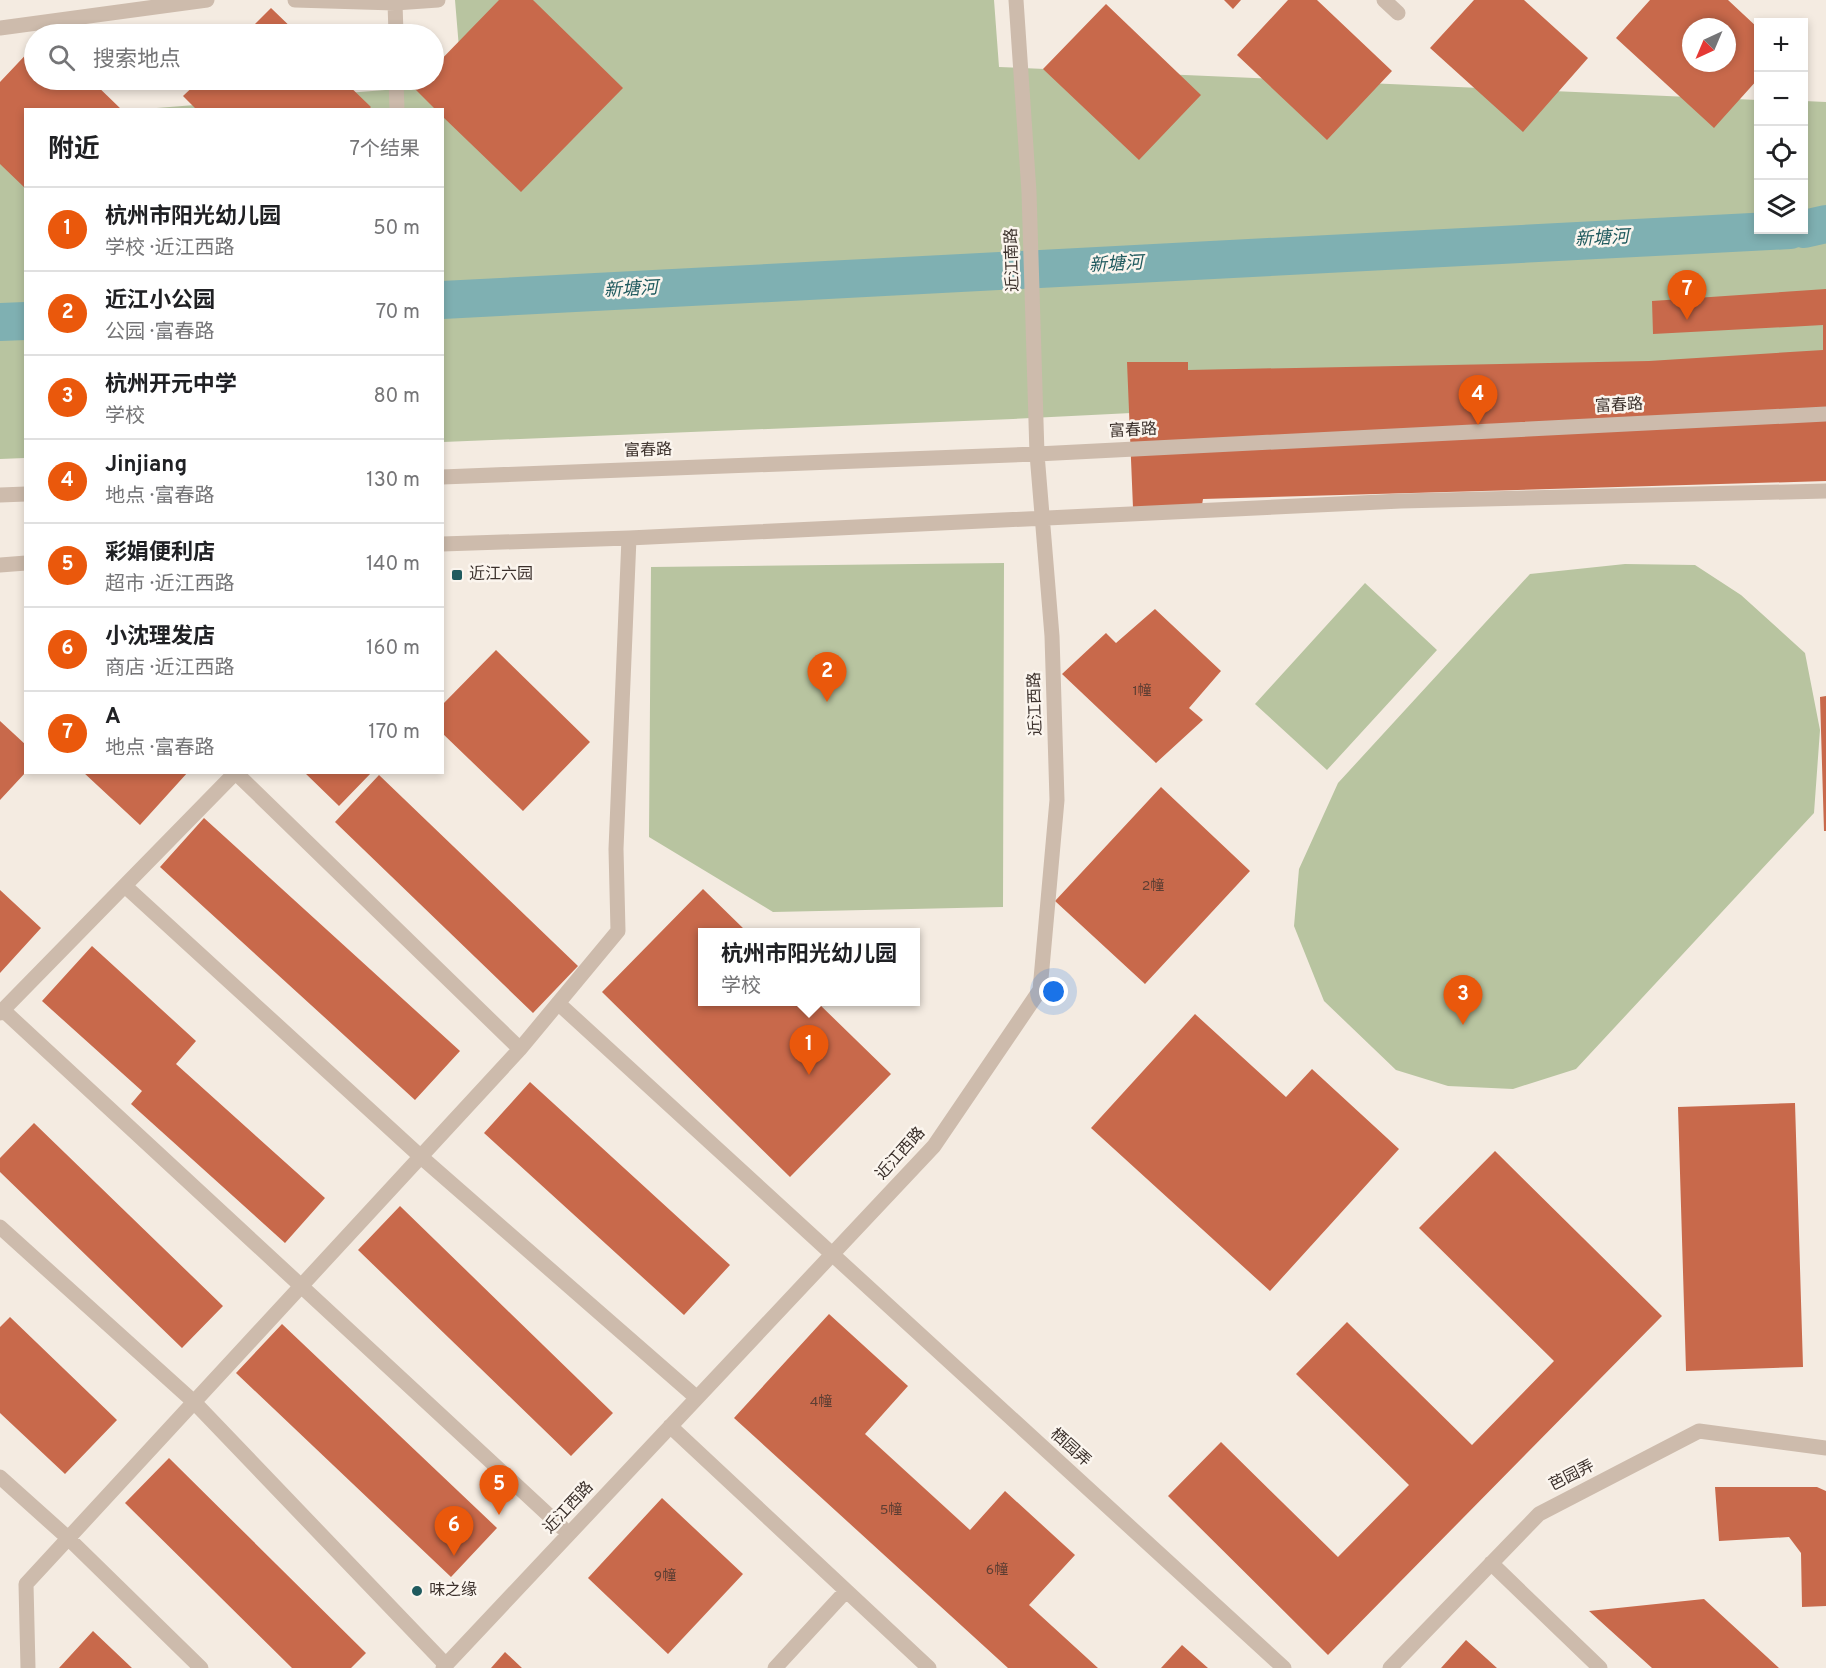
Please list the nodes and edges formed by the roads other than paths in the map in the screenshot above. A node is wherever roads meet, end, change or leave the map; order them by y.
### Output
1 (207, 0) edge
2 (295, 0) edge
3 (438, 0) edge
4 (1016, 0) edge
5 (1384, 0) edge
6 (395, 3) junction
7 (1398, 13) dead end
8 (30, 24) edge
9 (396, 24) edge
10 (24, 25) edge
11 (0, 28) edge
12 (396, 90) edge
13 (397, 108) edge
14 (1826, 414) edge
15 (1037, 453) junction
16 (444, 477) edge
17 (1826, 491) edge
18 (24, 494) edge
19 (0, 495) edge
20 (1040, 520) junction
21 (629, 538) junction
22 (444, 544) edge
23 (24, 563) edge
24 (0, 565) edge
25 (234, 774) edge
26 (236, 774) edge
27 (125, 886) junction
28 (558, 1003) junction
29 (2, 1012) edge
30 (520, 1049) junction
31 (420, 1156) junction
32 (0, 1227) edge
33 (832, 1254) junction
34 (301, 1286) junction
35 (697, 1398) junction
36 (194, 1402) junction
37 (670, 1426) junction
38 (1826, 1448) edge
39 (0, 1477) edge
40 (569, 1534) junction
41 (68, 1538) junction
42 (1491, 1563) junction
43 (846, 1591) junction
44 (445, 1666) edge
45 (28, 1668) edge
46 (201, 1668) edge
47 (775, 1668) edge
48 (929, 1668) edge
49 (1284, 1668) edge
50 (1390, 1668) edge
51 (1600, 1668) edge

1 - 8 street
2 - 6 street
3 - 6 street
4 - 15 street, 近江南路
5 - 7 street
6 - 9 street
10 - 11 street
12 - 13 street
14 - 15 street, 富春路
15 - 16 street, 富春路
15 - 20 street, 近江南路
17 - 20 street
18 - 19 street
20 - 21 street
20 - 33 street, 近江西路
21 - 22 street
21 - 28 street
23 - 24 street
25 - 27 street
26 - 30 street
27 - 29 street
27 - 31 street
28 - 30 street
28 - 33 street, 栖园弄
29 - 34 street
30 - 31 street
31 - 34 street
31 - 35 street
32 - 36 street
33 - 35 street, 近江西路
33 - 49 street, 栖园弄
34 - 36 street
34 - 40 street
35 - 37 street, 近江西路
36 - 41 street
36 - 44 street
37 - 40 street, 近江西路
37 - 43 street
38 - 42 street, 芭园弄
39 - 41 street
40 - 44 street, 近江西路
41 - 45 street
41 - 46 street
42 - 50 street, 芭园弄
42 - 51 street
43 - 47 street
43 - 48 street

